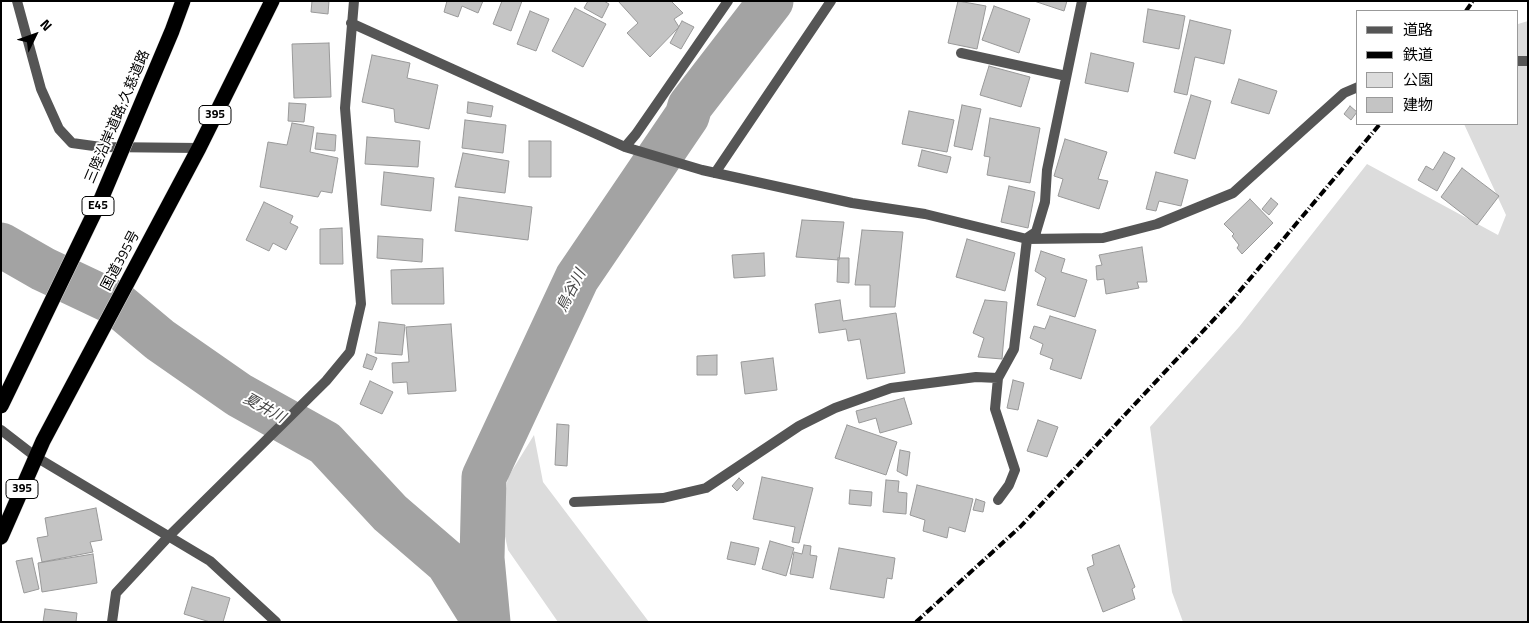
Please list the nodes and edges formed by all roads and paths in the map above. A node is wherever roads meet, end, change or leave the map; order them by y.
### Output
1 (17, 1) edge
2 (183, 1) edge
3 (272, 1) edge
4 (354, 1) edge
5 (728, 1) edge
6 (831, 1) edge
7 (1082, 1) edge
8 (351, 22) junction
9 (961, 53) dead end
10 (1066, 76) junction
11 (1356, 88) edge
12 (625, 147) junction
13 (199, 148) junction
14 (715, 173) junction
15 (1026, 239) junction
16 (998, 378) junction
17 (1, 406) edge
18 (1, 430) edge
19 (36, 457) junction
20 (998, 500) dead end
21 (574, 502) dead end
22 (169, 536) junction
23 (1, 537) edge
24 (112, 622) edge
25 (276, 622) edge

1 - 13 street
2 - 17 highway, 三陸沿岸道路;久慈道路 / E45, bridge
3 - 13 highway, 国道395号 / 395
4 - 8 street
5 - 12 street
6 - 14 street
7 - 10 street
8 - 12 street
8 - 22 street
9 - 10 street
10 - 15 street
11 - 15 street
12 - 14 street
13 - 19 highway, 国道395号 / 395
14 - 15 street
15 - 16 street
16 - 20 street
16 - 21 street
18 - 19 street
19 - 22 street
19 - 23 highway, 国道395号 / 395
22 - 24 street
22 - 25 street

